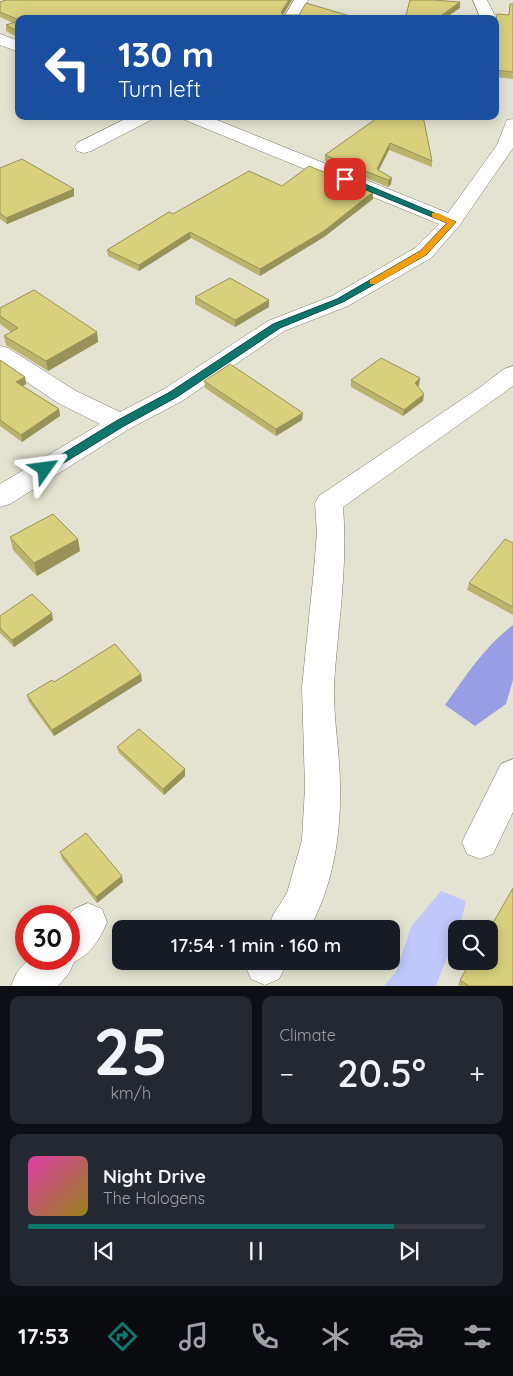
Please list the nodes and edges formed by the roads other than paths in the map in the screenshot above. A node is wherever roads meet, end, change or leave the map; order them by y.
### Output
1 (301, 0) edge
2 (480, 0) edge
3 (293, 15) edge
4 (487, 15) edge
5 (0, 39) edge
6 (15, 46) edge
7 (15, 50) edge
8 (0, 56) edge
9 (137, 120) edge
10 (225, 122) edge
11 (513, 124) edge
12 (84, 147) dead end
13 (452, 222) junction
14 (0, 353) edge
15 (513, 374) edge
16 (120, 423) junction
17 (0, 497) edge
18 (513, 775) edge
19 (480, 842) dead end
20 (292, 920) edge
21 (46, 970) edge
22 (31, 986) edge

1 - 3 street
2 - 4 street
5 - 6 street
7 - 8 street
9 - 12 street
10 - 13 street
11 - 13 street
13 - 16 street
14 - 16 street
15 - 20 street
16 - 17 street
18 - 19 street
21 - 22 street

